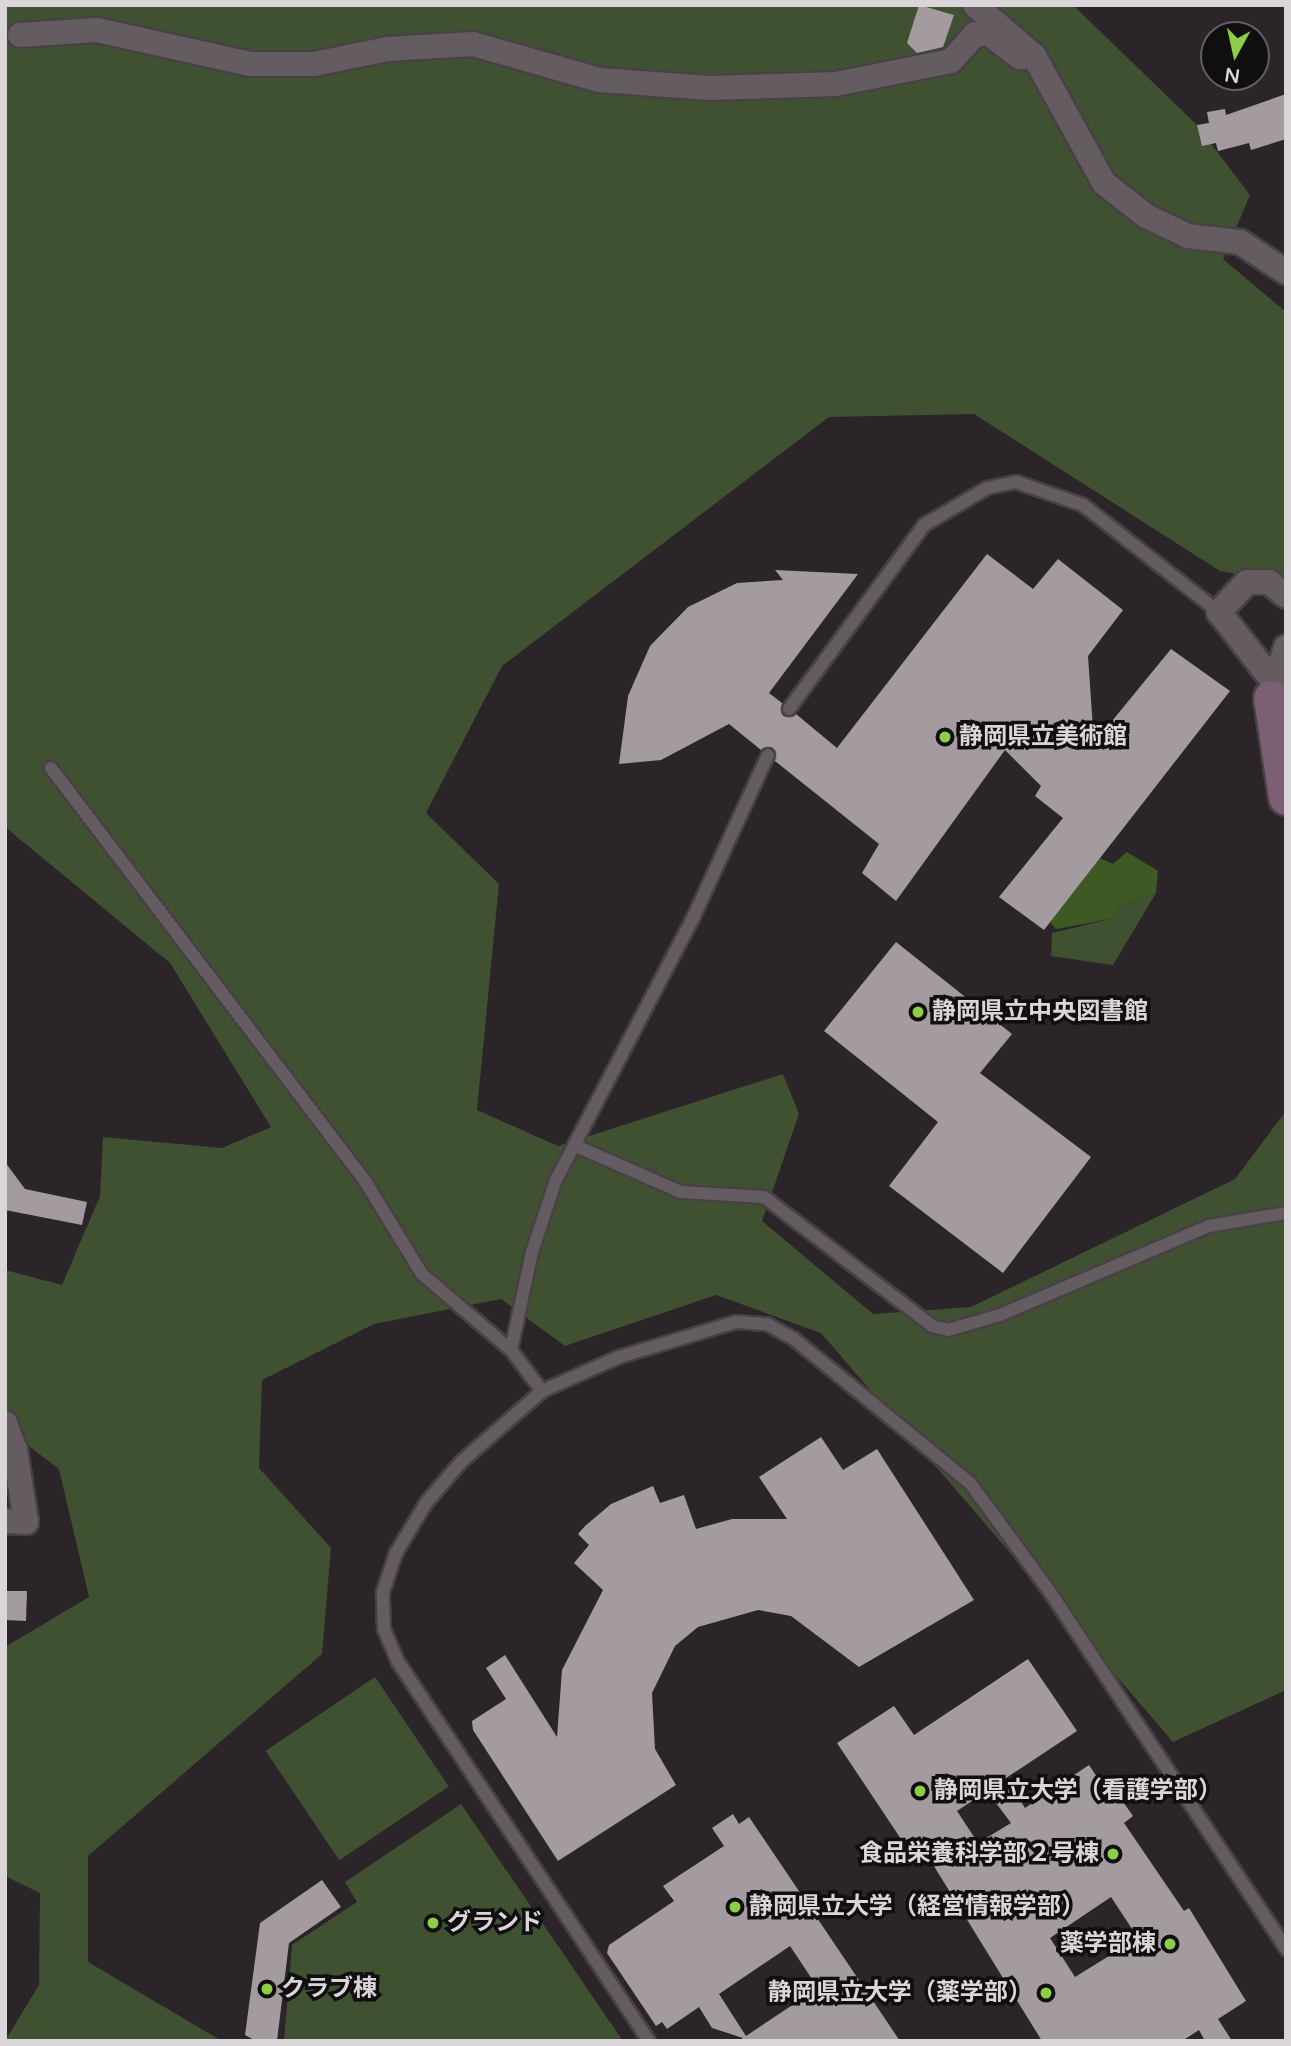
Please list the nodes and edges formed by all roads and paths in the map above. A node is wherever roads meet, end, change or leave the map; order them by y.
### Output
1 (975, 5) edge
2 (20, 35) dead end
3 (1034, 56) junction
4 (1286, 272) edge
5 (1286, 596) edge
6 (1219, 612) junction
7 (1286, 647) edge
8 (1272, 689) junction
9 (789, 709) dead end
10 (768, 755) dead end
11 (51, 768) dead end
12 (1286, 797) edge
13 (576, 1146) junction
14 (1286, 1213) edge
15 (511, 1350) junction
16 (542, 1391) junction
17 (5, 1423) edge
18 (10, 1450) edge
19 (5, 1521) edge
20 (1286, 1949) edge
21 (649, 2041) edge

1 - 3 street
2 - 3 street
3 - 4 street
5 - 6 street
6 - 8 street
6 - 9 lane
7 - 8 street
8 - 12 street
10 - 13 lane
11 - 15 lane
13 - 14 lane
13 - 15 lane
15 - 16 lane
16 - 20 lane
16 - 21 lane
17 - 18 street
18 - 19 street

